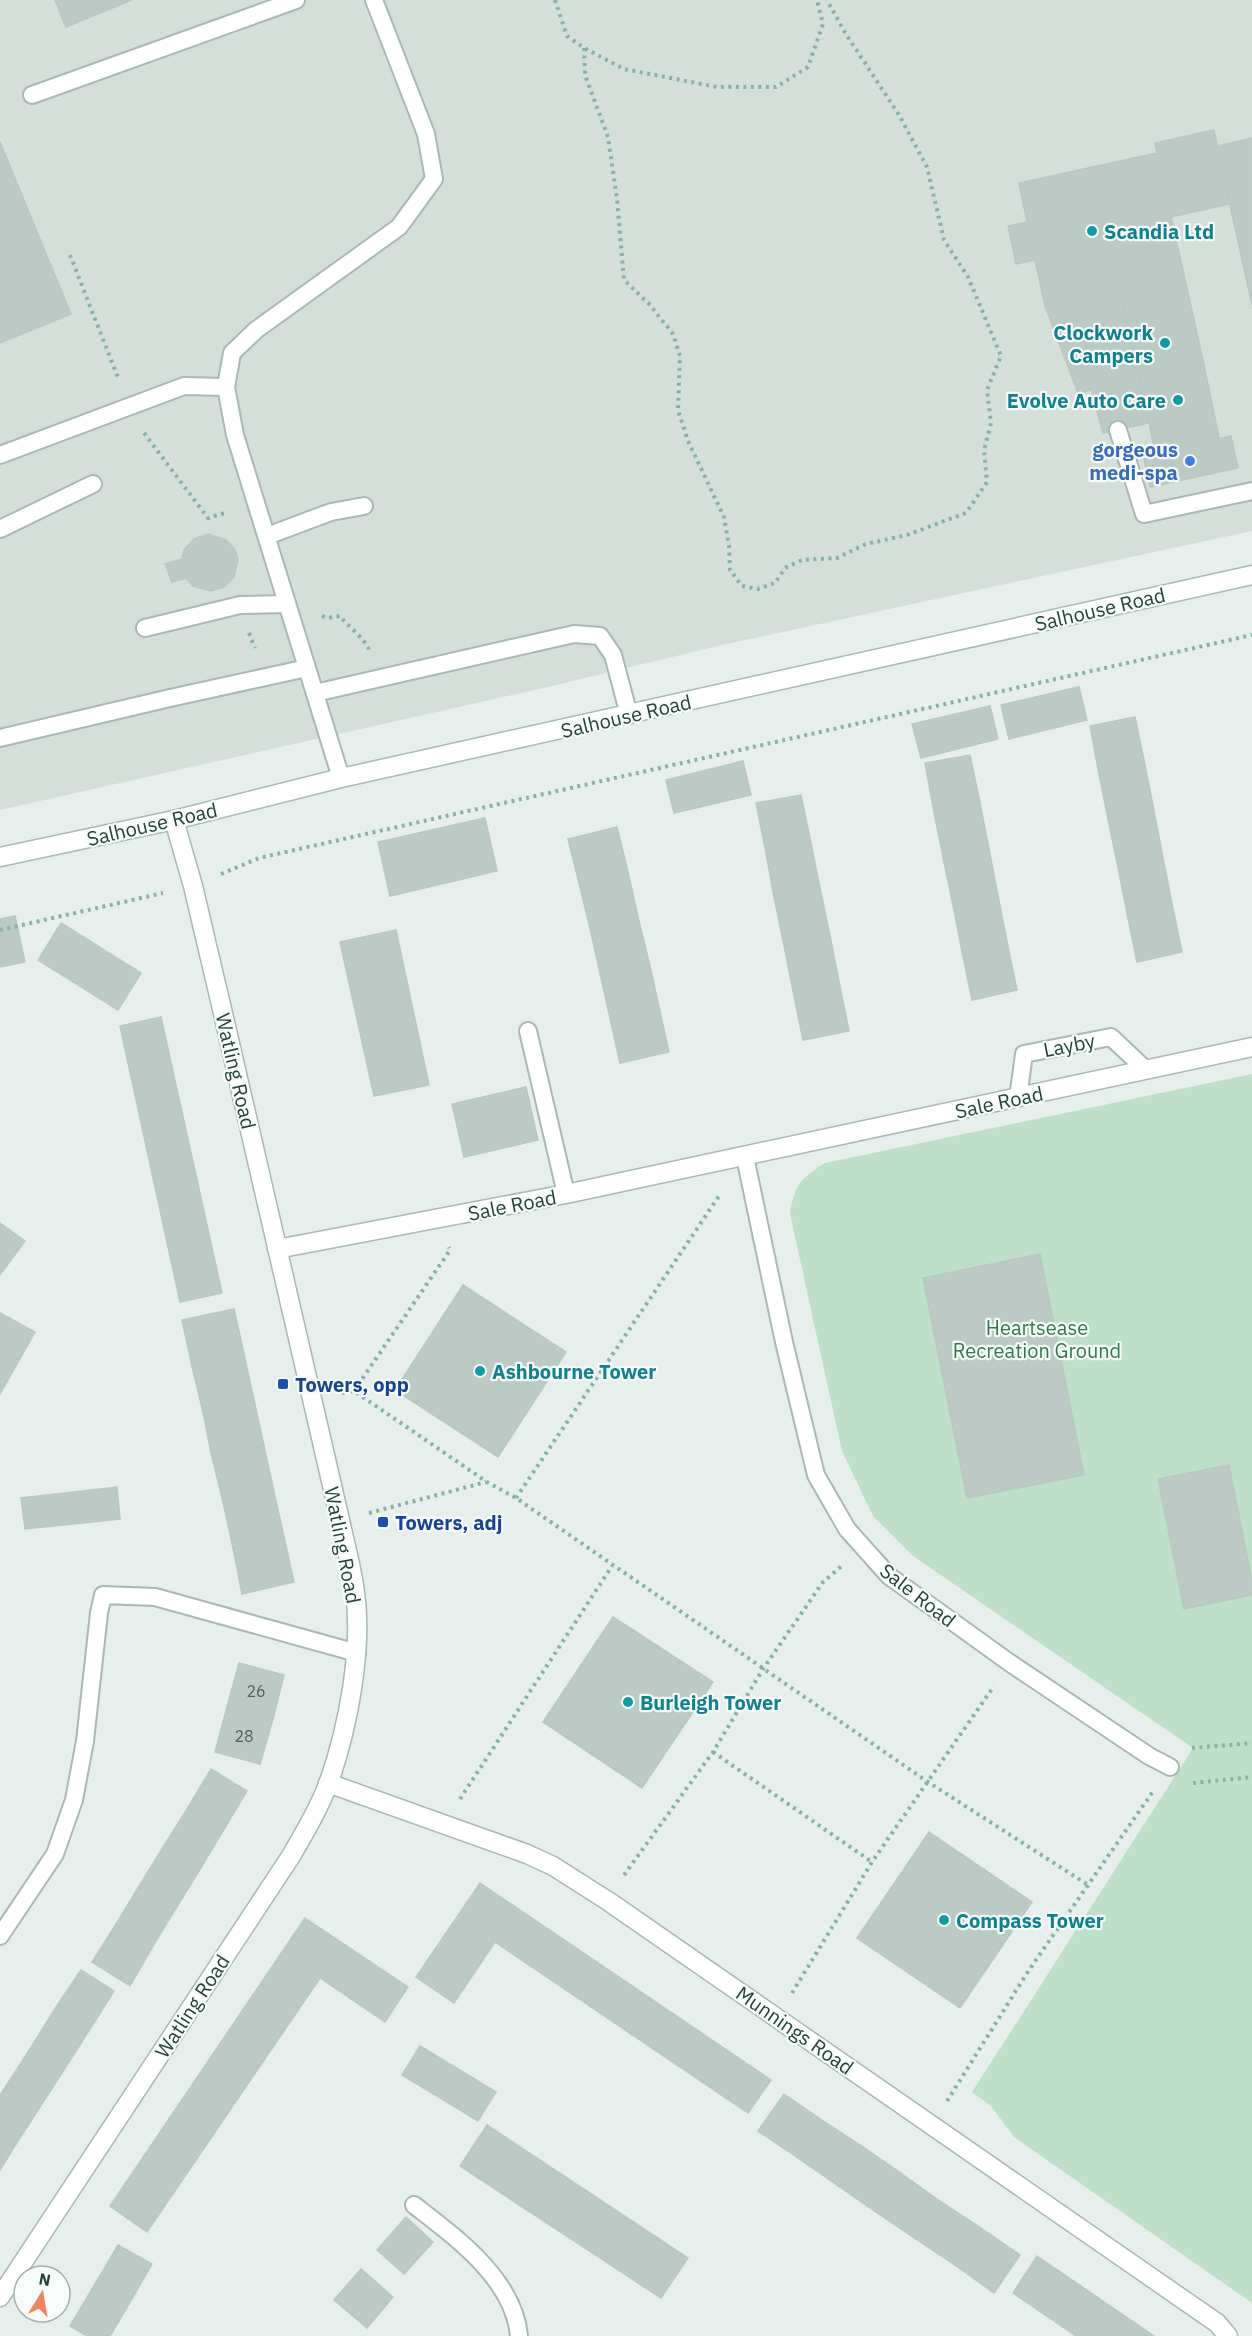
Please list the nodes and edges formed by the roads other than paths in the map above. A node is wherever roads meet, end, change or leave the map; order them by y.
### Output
1 (296, 0) edge
2 (374, 0) edge
3 (33, 95) dead end
4 (226, 387) junction
5 (1118, 430) dead end
6 (0, 455) edge
7 (93, 484) dead end
8 (1252, 491) edge
9 (364, 506) dead end
10 (0, 529) edge
11 (267, 536) junction
12 (1252, 575) edge
13 (287, 604) junction
14 (145, 628) dead end
15 (307, 668) junction
16 (315, 693) junction
17 (629, 716) junction
18 (0, 738) edge
19 (341, 778) junction
20 (174, 820) junction
21 (0, 857) edge
22 (528, 1032) dead end
23 (1252, 1047) edge
24 (1146, 1070) junction
25 (1018, 1098) junction
26 (746, 1156) junction
27 (566, 1194) junction
28 (277, 1249) junction
29 (357, 1653) junction
30 (1170, 1767) dead end
31 (328, 1783) junction
32 (0, 1936) edge
33 (414, 2205) dead end
34 (0, 2296) edge
35 (519, 2336) edge
36 (1228, 2336) edge

1 - 3 lane
2 - 4 lane
4 - 6 lane
4 - 11 lane
5 - 8 lane
7 - 10 lane
9 - 11 lane
11 - 13 lane
12 - 17 street, Salhouse Road
13 - 14 lane
13 - 15 lane
15 - 16 lane
15 - 18 lane
16 - 17 lane
16 - 19 lane
17 - 19 street, Salhouse Road
19 - 20 street, Salhouse Road
20 - 21 street, Salhouse Road
20 - 28 street, Watling Road
22 - 27 lane
23 - 24 street, Sale Road
24 - 25 street, Sale Road
24 - 25 lane, Layby
25 - 26 street, Sale Road
26 - 27 street, Sale Road
26 - 30 lane, Sale Road
27 - 28 street, Sale Road
28 - 29 street, Watling Road
29 - 31 street, Watling Road
29 - 32 lane
31 - 34 street, Watling Road
31 - 36 street, Munnings Road
33 - 35 lane

